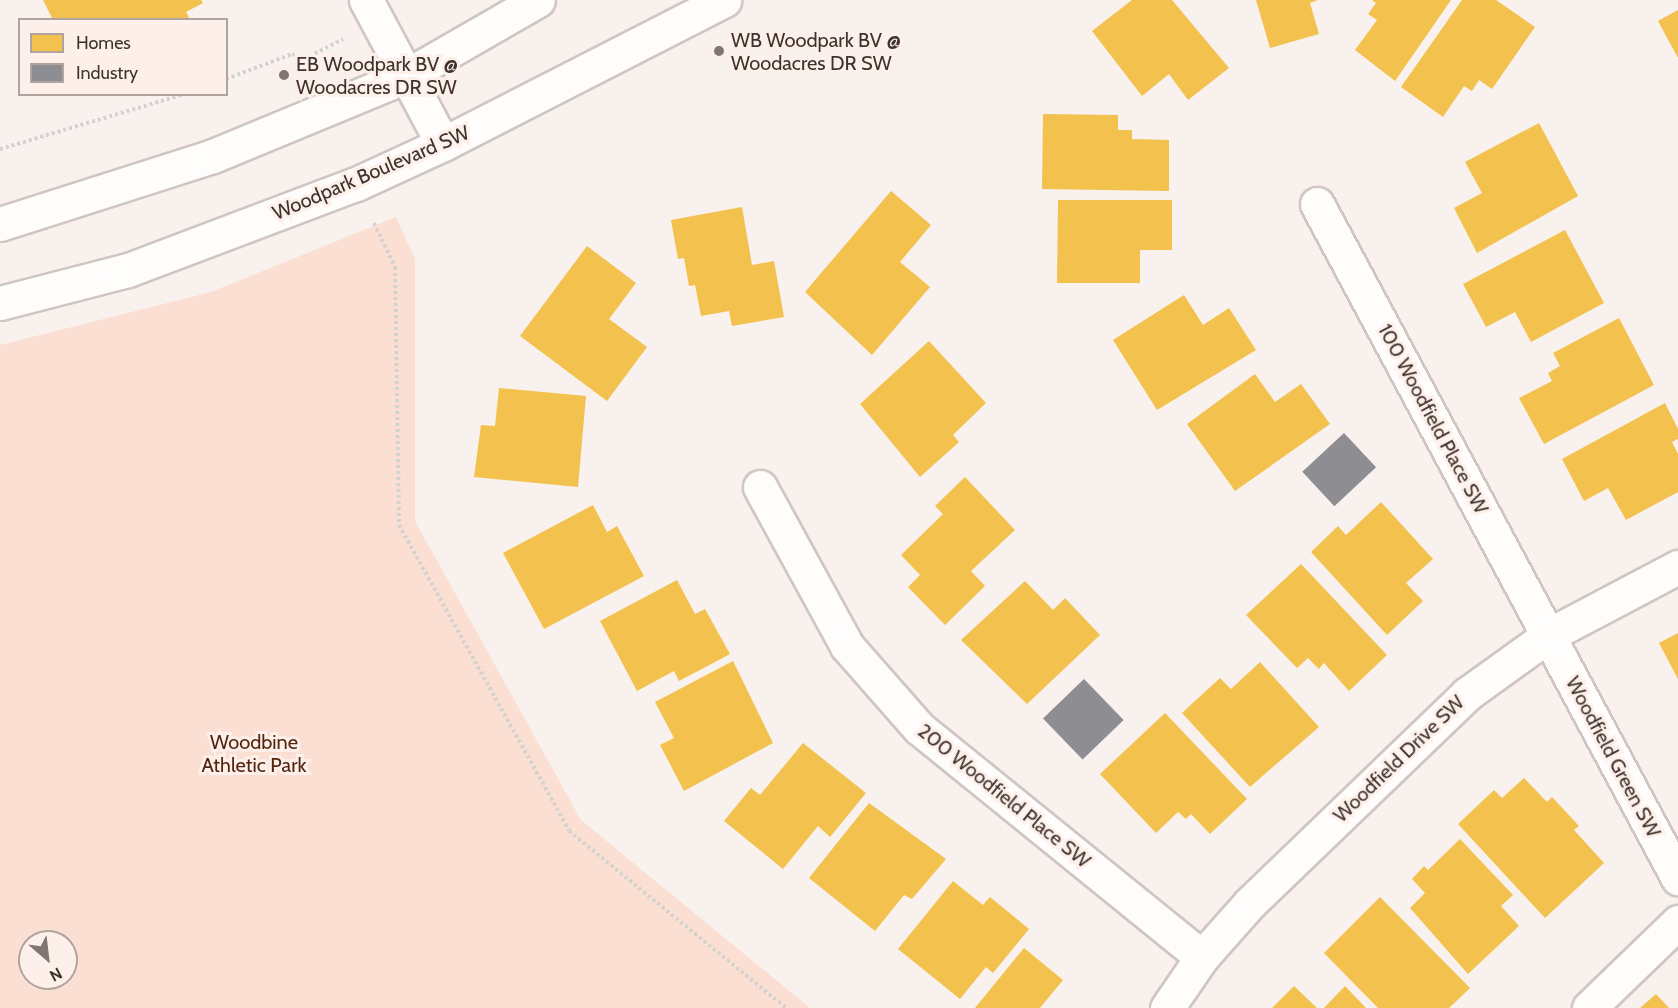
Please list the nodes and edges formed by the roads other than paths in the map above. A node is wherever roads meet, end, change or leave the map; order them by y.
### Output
1 (538, 0) edge
2 (724, 0) edge
3 (371, 11) edge
4 (406, 76) junction
5 (443, 144) junction
6 (1317, 204) dead end
7 (0, 224) edge
8 (0, 303) edge
9 (760, 487) dead end
10 (1678, 567) edge
11 (1549, 635) junction
12 (1678, 878) edge
13 (1678, 922) edge
14 (1202, 957) junction
15 (1167, 1008) edge
16 (1589, 1008) edge

1 - 4 street
2 - 5 street, Woodpark Boulevard SW
3 - 4 street
4 - 5 street
4 - 7 street
5 - 8 street, Woodpark Boulevard SW
6 - 11 street, 100 Woodfield Place SW
9 - 14 street, 200 Woodfield Place SW
10 - 11 street, Woodfield Drive SW
11 - 12 street, Woodfield Green SW
11 - 14 street, Woodfield Drive SW
13 - 16 street
14 - 15 street, Woodfield Drive SW

